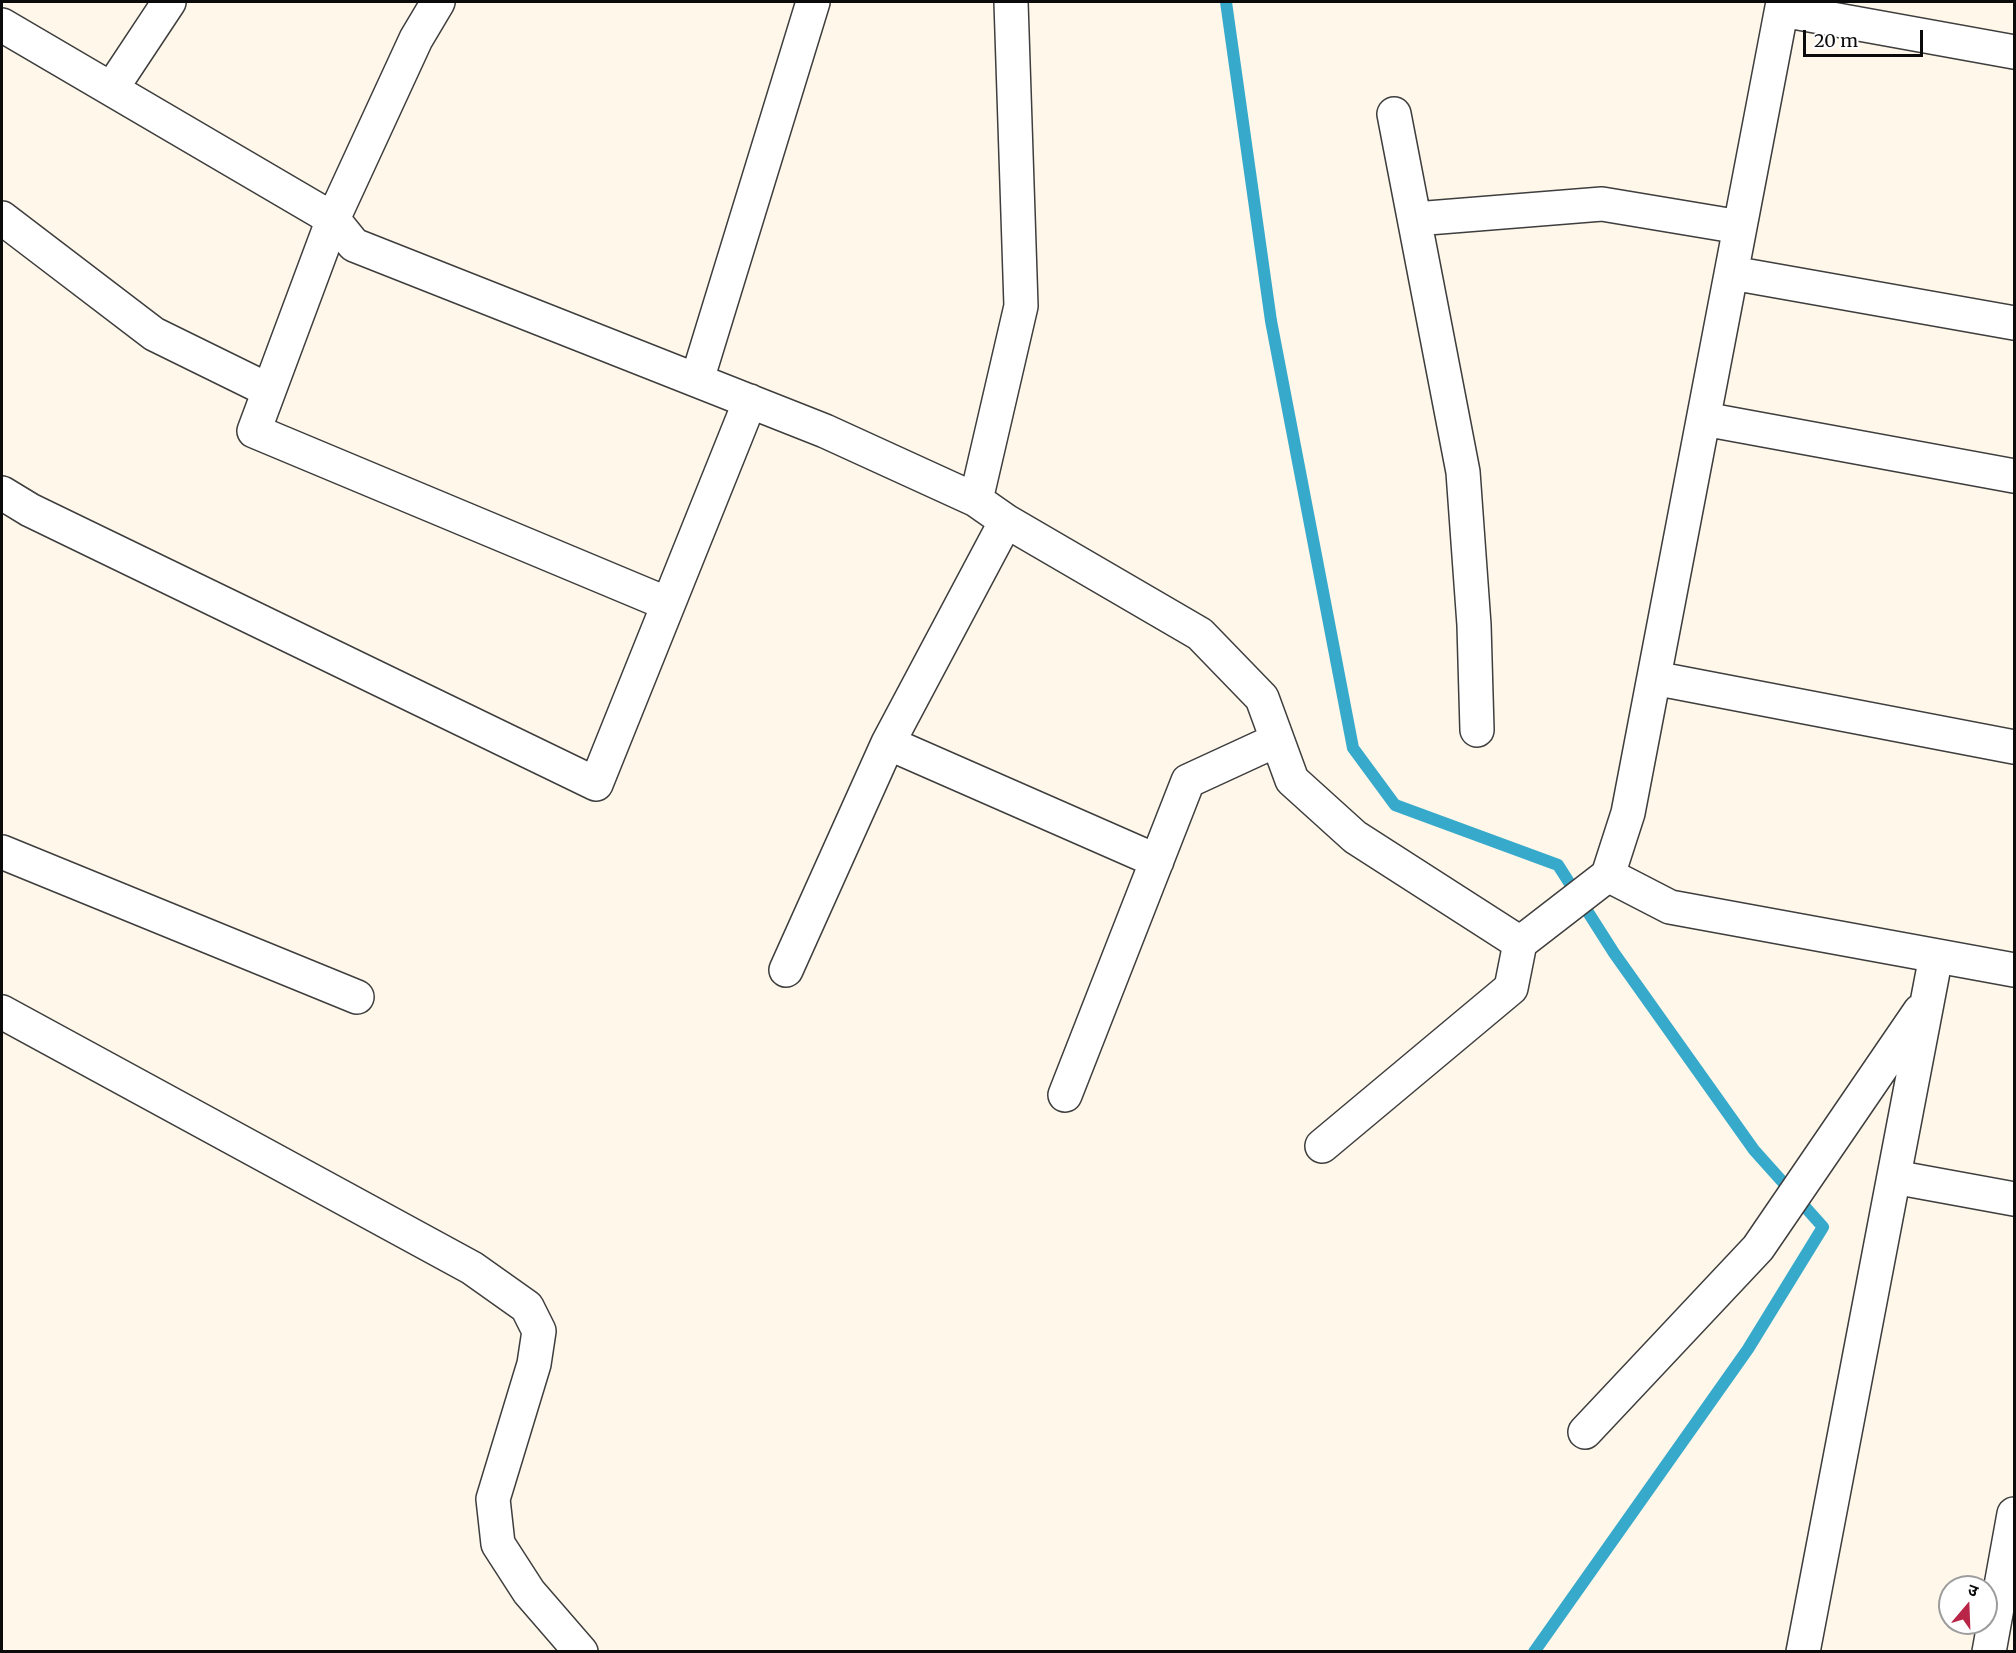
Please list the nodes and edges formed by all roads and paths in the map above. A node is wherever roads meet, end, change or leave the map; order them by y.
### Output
1 (169, 2) edge
2 (438, 2) edge
3 (813, 2) edge
4 (1011, 2) edge
5 (1782, 6) edge
6 (2, 25) edge
7 (2014, 52) edge
8 (112, 88) junction
9 (1394, 114) dead end
10 (2, 218) edge
11 (333, 219) junction
12 (1415, 219) junction
13 (1740, 227) junction
14 (1732, 273) junction
15 (2014, 323) edge
16 (697, 380) junction
17 (268, 390) junction
18 (750, 401) junction
19 (1704, 419) junction
20 (2014, 476) edge
21 (2, 493) edge
22 (976, 500) junction
23 (1006, 521) junction
24 (668, 604) junction
25 (1654, 678) junction
26 (1477, 730) dead end
27 (1277, 740) junction
28 (888, 743) junction
29 (2014, 747) edge
30 (2, 852) edge
31 (1157, 861) junction
32 (1608, 875) junction
33 (1520, 943) junction
34 (1936, 956) junction
35 (786, 970) dead end
36 (2014, 970) edge
37 (357, 996) dead end
38 (1928, 1000) junction
39 (2, 1012) edge
40 (1065, 1095) dead end
41 (1322, 1146) dead end
42 (1894, 1177) junction
43 (2014, 1199) edge
44 (1585, 1432) dead end
45 (2014, 1514) edge
46 (1999, 1639) edge
47 (581, 1652) edge
48 (1803, 1652) edge

1 - 8 street
2 - 11 street
3 - 16 street
4 - 22 street
5 - 7 street
5 - 13 street
6 - 8 street
8 - 11 street
9 - 12 street
10 - 17 street
11 - 16 street
11 - 17 street
12 - 13 street
12 - 26 street
13 - 14 street
14 - 15 street
14 - 19 street
16 - 18 street
17 - 24 street
18 - 22 street
18 - 24 street
19 - 20 street
19 - 25 street
21 - 24 street
22 - 23 street
23 - 27 street
23 - 28 street
25 - 29 street
25 - 32 street
27 - 31 street
27 - 33 street
28 - 31 street
28 - 35 street
30 - 37 street
31 - 40 street
32 - 33 street
32 - 34 street
33 - 41 street
34 - 36 street
34 - 38 street
38 - 42 street
38 - 44 street
39 - 47 street
42 - 43 street
42 - 48 street
45 - 46 street

